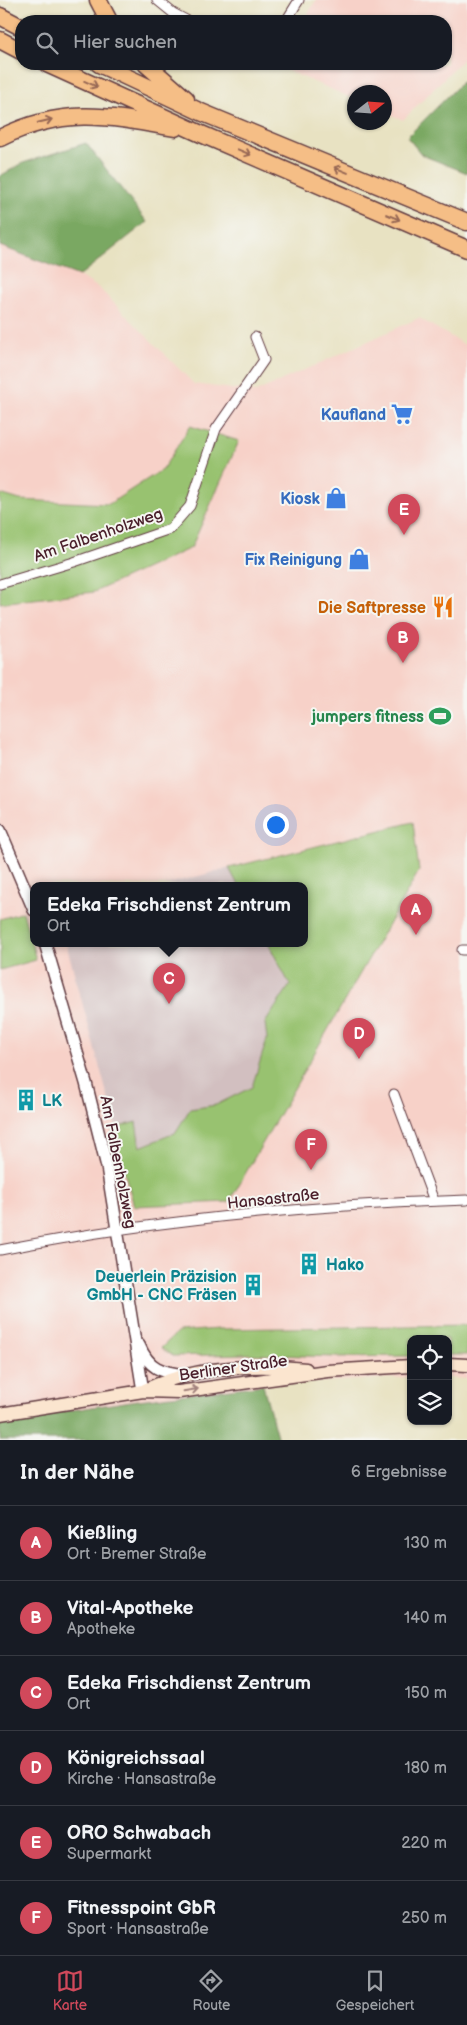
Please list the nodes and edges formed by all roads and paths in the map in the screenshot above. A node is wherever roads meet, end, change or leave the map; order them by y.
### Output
1 (98, 0) edge
2 (157, 0) edge
3 (299, 0) edge
4 (106, 15) edge
5 (175, 15) edge
6 (290, 15) edge
7 (0, 16) edge
8 (15, 24) edge
9 (0, 40) edge
10 (15, 48) edge
11 (60, 70) edge
12 (112, 70) edge
13 (153, 70) edge
14 (201, 112) junction
15 (199, 133) junction
16 (0, 138) edge
17 (467, 222) edge
18 (467, 249) edge
19 (255, 337) dead end
20 (0, 584) edge
21 (0, 830) edge
22 (30, 901) edge
23 (46, 947) edge
24 (394, 1094) dead end
25 (467, 1200) edge
26 (434, 1201) junction
27 (116, 1230) junction
28 (0, 1250) edge
29 (131, 1328) junction
30 (452, 1364) edge
31 (467, 1365) edge
32 (407, 1366) edge
33 (327, 1370) junction
34 (189, 1375) junction
35 (142, 1391) junction
36 (0, 1414) edge

1 - 4 highway
2 - 5 street
3 - 6 street
7 - 8 highway
9 - 10 highway
11 -> 15 highway
12 - 14 highway
13 - 14 highway
17 -> 14 highway
16 -> 15 highway
15 -> 18 highway
19 - 20 street, Am Falbenholzweg
21 - 22 street
23 - 27 street, Am Falbenholzweg
24 - 26 street
25 - 26 street, Hansastraße
26 - 27 street, Hansastraße
27 - 28 street, Hansastraße
27 - 29 street, Am Falbenholzweg
29 - 34 street
29 - 35 street, Am Falbenholzweg
30 - 31 main road
32 - 33 main road, Berliner Straße
33 - 34 main road, Berliner Straße
35 -> 33 main road, Berliner Straße
34 - 35 main road, Berliner Straße
35 - 36 main road, Berliner Straße

